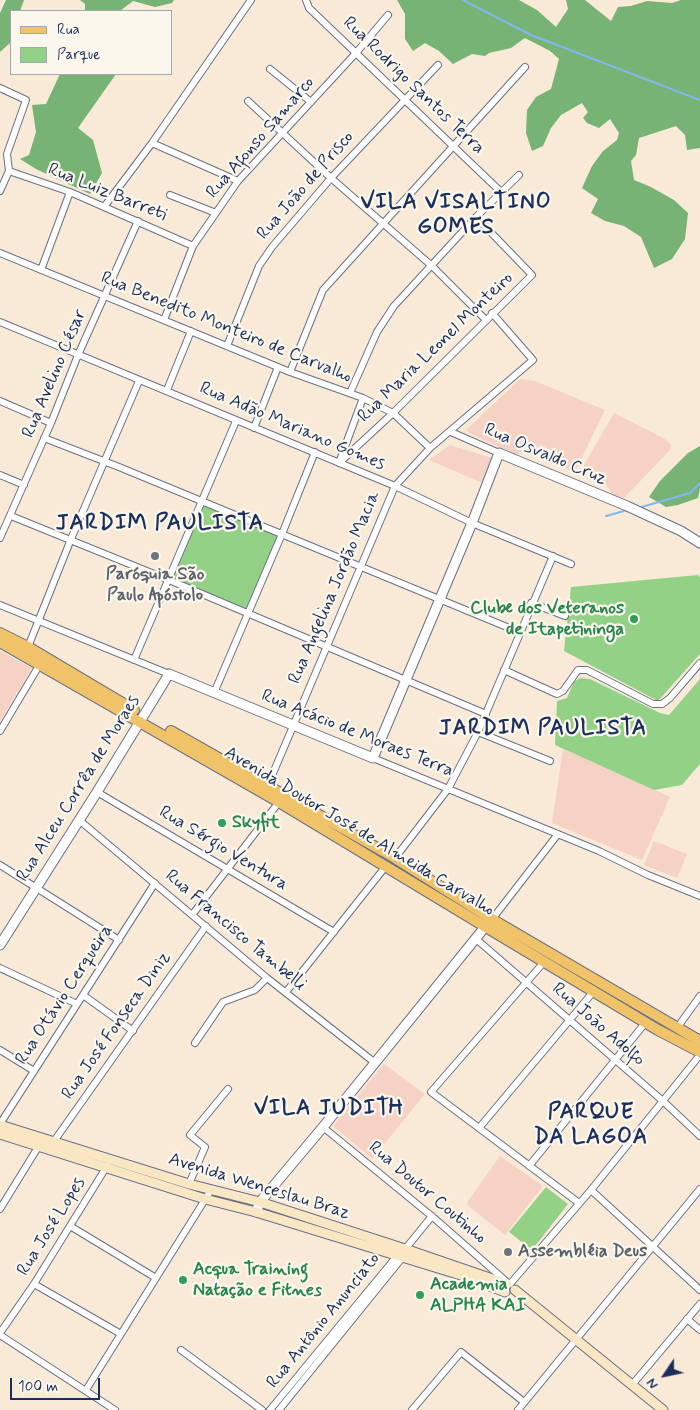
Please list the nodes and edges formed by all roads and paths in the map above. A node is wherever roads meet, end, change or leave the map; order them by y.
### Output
1 (251, 0) edge
2 (306, 0) edge
3 (388, 15) dead end
4 (356, 53) junction
5 (438, 65) dead end
6 (525, 68) dead end
7 (270, 70) dead end
8 (0, 88) edge
9 (404, 98) junction
10 (248, 101) dead end
11 (311, 102) junction
12 (282, 133) junction
13 (152, 143) junction
14 (454, 146) junction
15 (9, 171) junction
16 (518, 175) dead end
17 (331, 178) junction
18 (238, 181) junction
19 (0, 192) edge
20 (70, 192) junction
21 (501, 192) junction
22 (170, 195) dead end
23 (104, 206) junction
24 (216, 213) junction
25 (476, 217) junction
26 (138, 221) junction
27 (384, 223) junction
28 (193, 246) junction
29 (0, 253) edge
30 (432, 266) junction
31 (41, 270) junction
32 (105, 296) junction
33 (492, 313) junction
34 (164, 320) junction
35 (486, 320) junction
36 (0, 322) edge
37 (191, 331) junction
38 (228, 346) junction
39 (78, 355) junction
40 (278, 367) junction
41 (290, 372) junction
42 (139, 381) junction
43 (167, 390) junction
44 (350, 393) junction
45 (363, 398) junction
46 (0, 401) edge
47 (393, 413) junction
48 (236, 421) junction
49 (51, 423) junction
50 (254, 428) junction
51 (451, 432) junction
52 (44, 438) junction
53 (346, 443) junction
54 (355, 448) junction
55 (430, 448) junction
56 (315, 452) junction
57 (498, 453) junction
58 (104, 461) junction
59 (339, 463) junction
60 (0, 475) edge
61 (24, 485) junction
62 (394, 486) junction
63 (202, 502) junction
64 (11, 516) junction
65 (472, 523) junction
66 (282, 534) junction
67 (0, 538) edge
68 (70, 539) junction
69 (700, 543) edge
70 (552, 556) junction
71 (571, 564) dead end
72 (361, 567) junction
73 (169, 580) junction
74 (440, 600) junction
75 (532, 603) junction
76 (0, 605) edge
77 (248, 614) junction
78 (565, 616) dead end
79 (38, 620) junction
80 (520, 632) junction
81 (0, 633) edge
82 (0, 642) edge
83 (28, 646) junction
84 (326, 647) junction
85 (134, 660) junction
86 (700, 663) edge
87 (40, 664) junction
88 (504, 670) junction
89 (169, 674) junction
90 (406, 680) junction
91 (214, 693) junction
92 (486, 714) junction
93 (142, 719) junction
94 (292, 725) junction
95 (0, 731) edge
96 (478, 732) junction
97 (373, 758) junction
98 (550, 761) dead end
99 (268, 785) junction
100 (448, 789) junction
101 (98, 792) junction
102 (279, 802) junction
103 (79, 820) junction
104 (558, 834) junction
105 (395, 858) junction
106 (0, 865) edge
107 (386, 866) junction
108 (227, 869) junction
109 (155, 883) junction
110 (36, 888) junction
111 (700, 896) edge
112 (192, 915) junction
113 (493, 918) junction
114 (206, 926) junction
115 (484, 926) junction
116 (334, 932) junction
117 (475, 938) junction
118 (118, 940) junction
119 (0, 945) edge
120 (544, 962) junction
121 (0, 968) edge
122 (267, 978) junction
123 (526, 983) junction
124 (594, 991) junction
125 (286, 992) junction
126 (83, 995) junction
127 (700, 996) edge
128 (76, 1004) junction
129 (569, 1021) junction
130 (646, 1022) junction
131 (133, 1030) junction
132 (679, 1030) junction
133 (700, 1041) edge
134 (195, 1043) dead end
135 (0, 1050) edge
136 (700, 1054) edge
137 (615, 1059) junction
138 (374, 1062) junction
139 (34, 1071) junction
140 (228, 1089) dead end
141 (664, 1102) junction
142 (0, 1124) edge
143 (323, 1127) junction
144 (479, 1128) junction
145 (0, 1134) edge
146 (700, 1136) edge
147 (41, 1143) junction
148 (51, 1146) junction
149 (109, 1163) junction
150 (529, 1166) junction
151 (189, 1184) junction
152 (700, 1189) edge
153 (211, 1190) junction
154 (591, 1190) junction
155 (205, 1199) junction
156 (260, 1202) junction
157 (579, 1203) junction
158 (1, 1204) edge
159 (256, 1212) junction
160 (432, 1216) junction
161 (70, 1226) junction
162 (328, 1229) junction
163 (654, 1247) junction
164 (401, 1254) junction
165 (156, 1278) junction
166 (34, 1284) junction
167 (509, 1287) junction
168 (700, 1290) edge
169 (700, 1304) edge
170 (687, 1319) junction
171 (700, 1330) edge
172 (0, 1334) edge
173 (121, 1334) junction
174 (575, 1339) junction
175 (181, 1350) dead end
176 (632, 1385) junction
177 (86, 1390) junction
178 (524, 1402) junction
179 (274, 1409) edge
180 (661, 1409) edge
181 (115, 1410) edge
182 (262, 1410) edge
183 (412, 1410) edge
184 (518, 1410) edge

1 - 13 street
2 - 4 street, Rua Rodrigo Santos Terra
3 - 4 street, Rua Afonso Samarco
4 - 9 street, Rua Rodrigo Santos Terra
4 - 11 street, Rua Afonso Samarco
5 - 9 street, Rua João de Prisco
6 - 14 street
7 - 11 street
8 - 15 street
9 - 14 street, Rua Rodrigo Santos Terra
9 - 17 street, Rua João de Prisco
10 - 12 street
11 - 12 street, Rua Afonso Samarco
12 - 17 street
12 - 18 street, Rua Afonso Samarco
13 - 18 street
13 - 23 street
14 - 21 street, Rua Rodrigo Santos Terra
14 - 27 street
15 - 19 street
15 - 20 street, Rua Luiz Barreti
16 - 21 street
17 - 27 street
17 - 38 street, Rua João de Prisco
18 - 24 street, Rua Afonso Samarco
20 - 23 street, Rua Luiz Barreti
20 - 31 street
21 - 25 street
22 - 24 street
23 - 26 street, Rua Luiz Barreti
24 - 28 street, Rua Afonso Samarco
25 - 30 street
25 - 33 street, Rua Maria Leonel Monteiro
26 - 28 street, Rua Luiz Barreti
26 - 32 street, Rua Avelino César
27 - 30 street
27 - 41 street
28 - 34 street, Rua Afonso Samarco
29 - 31 street, Rua Benedito Monteiro de Carvalho
30 - 35 street
30 - 44 street
31 - 32 street, Rua Benedito Monteiro de Carvalho
32 - 34 street, Rua Benedito Monteiro de Carvalho
32 - 39 street, Rua Avelino César
33 - 35 street, Rua Maria Leonel Monteiro
33 - 51 street
34 - 37 street, Rua Benedito Monteiro de Carvalho
35 - 47 street, Rua Maria Leonel Monteiro
36 - 39 street, Rua Adão Mariano Gomes
37 - 38 street, Rua Benedito Monteiro de Carvalho
37 - 43 street
38 - 40 street, Rua Benedito Monteiro de Carvalho
39 - 42 street, Rua Adão Mariano Gomes
39 - 49 street, Rua Avelino César
40 - 41 street, Rua Benedito Monteiro de Carvalho
40 - 50 street
41 - 44 street, Rua Benedito Monteiro de Carvalho
42 - 43 street, Rua Adão Mariano Gomes
42 - 58 street
43 - 48 street, Rua Adão Mariano Gomes
44 - 45 street, Rua Benedito Monteiro de Carvalho
45 - 47 street, Rua Benedito Monteiro de Carvalho
45 - 53 street
46 - 49 street
47 - 54 street, Rua Maria Leonel Monteiro
47 - 55 street, Rua Benedito Monteiro de Carvalho
48 - 50 street, Rua Adão Mariano Gomes
48 - 63 street
49 - 52 street, Rua Avelino César
50 - 56 street, Rua Adão Mariano Gomes
51 - 55 street
51 - 57 street, Rua Osvaldo Cruz
52 - 58 street
52 - 61 street, Rua Avelino César
53 - 54 street
53 - 59 street
54 - 59 street, Rua Maria Leonel Monteiro
55 - 62 street
56 - 59 street, Rua Adão Mariano Gomes
56 - 66 street
57 - 65 street
57 - 69 street, Rua Osvaldo Cruz
58 - 63 street
58 - 68 street
59 - 62 street, Rua Adão Mariano Gomes
60 - 61 street
61 - 64 street, Rua Avelino César
62 - 65 street, Rua Adão Mariano Gomes
62 - 72 street, Rua Angelina Jordão Macia
63 - 66 street
63 - 73 street
64 - 67 street, Rua Avelino César
64 - 68 street
65 - 70 street, Rua Adão Mariano Gomes
65 - 74 street
66 - 72 street
66 - 77 street
68 - 73 street
68 - 79 street
70 - 71 street, Rua Adão Mariano Gomes
70 - 75 street
72 - 74 street
72 - 84 street, Rua Angelina Jordão Macia
73 - 77 street
73 - 85 street
74 - 80 street
74 - 90 street
75 - 78 street
75 - 80 street
76 - 79 street, Rua Acácio de Moraes Terra
77 - 84 street
77 - 91 street
79 - 83 street
79 - 85 street, Rua Acácio de Moraes Terra
80 - 88 street
81 - 83 main road, Avenida Doutor José de Almeida Carvalho
82 - 87 main road, Avenida Doutor José de Almeida Carvalho
83 - 93 main road, Avenida Doutor José de Almeida Carvalho
84 - 90 street
84 - 94 street, Rua Angelina Jordão Macia
85 - 89 street, Rua Acácio de Moraes Terra
86 - 88 street
87 - 93 main road, Avenida Doutor José de Almeida Carvalho
87 - 95 street
88 - 92 street
89 - 91 street, Rua Acácio de Moraes Terra
89 - 93 street, Rua Alceu Corrêa de Moraes
90 - 92 street
90 - 97 street
91 - 94 street, Rua Acácio de Moraes Terra
92 - 96 street
93 - 99 main road, Avenida Doutor José de Almeida Carvalho
93 - 101 street, Rua Alceu Corrêa de Moraes
93 - 102 main road, Avenida Doutor José de Almeida Carvalho
94 - 97 street, Rua Acácio de Moraes Terra
94 - 99 street, Rua Angelina Jordão Macia
96 - 98 street
96 - 100 street
97 - 100 street, Rua Acácio de Moraes Terra
99 - 105 main road, Avenida Doutor José de Almeida Carvalho
100 - 104 street, Rua Acácio de Moraes Terra
100 - 105 street
101 - 103 street, Rua Alceu Corrêa de Moraes
101 - 108 street, Rua Sérgio Ventura
102 - 107 main road, Avenida Doutor José de Almeida Carvalho
102 - 108 street
103 - 109 street, Rua Francisco Tambelli
103 - 110 street, Rua Alceu Corrêa de Moraes
104 - 111 street, Rua Acácio de Moraes Terra
104 - 113 street
105 - 113 main road, Avenida Doutor José de Almeida Carvalho
106 - 110 street
107 - 115 main road, Avenida Doutor José de Almeida Carvalho
107 - 116 street
108 - 112 street
108 - 116 street, Rua Sérgio Ventura
109 - 112 street, Rua Francisco Tambelli
109 - 118 street, Rua Otávio Cerqueira
110 - 118 street
110 - 119 street, Rua Alceu Corrêa de Moraes
112 - 114 street, Rua Francisco Tambelli
113 - 115 street
113 - 132 main road, Avenida Doutor José de Almeida Carvalho
114 - 122 street, Rua Francisco Tambelli
114 - 131 street, Rua José Fonseca Diniz
115 - 117 street
115 - 120 main road, Avenida Doutor José de Almeida Carvalho
116 - 125 street
117 - 123 street, Rua João Adolfo
117 - 138 street
118 - 126 street, Rua Otávio Cerqueira
120 - 123 street
120 - 124 main road, Avenida Doutor José de Almeida Carvalho
121 - 128 street
122 - 125 street, Rua Francisco Tambelli
122 - 134 street
123 - 129 street, Rua João Adolfo
123 - 144 street
124 - 129 street
124 - 130 main road, Avenida Doutor José de Almeida Carvalho
125 - 138 street, Rua Francisco Tambelli
126 - 128 street, Rua Otávio Cerqueira
126 - 131 street
127 - 132 street
128 - 139 street, Rua Otávio Cerqueira
129 - 137 street, Rua João Adolfo
129 - 144 street
130 - 136 main road, Avenida Doutor José de Almeida Carvalho
130 - 137 street
131 - 148 street, Rua José Fonseca Diniz
132 - 133 main road, Avenida Doutor José de Almeida Carvalho
135 - 139 street
136 - 141 street
137 - 141 street, Rua João Adolfo
137 - 150 street
138 - 143 street
139 - 142 street, Rua Otávio Cerqueira
140 - 151 street
141 - 146 street, Rua João Adolfo
141 - 154 street
142 - 147 main road, Avenida Wenceslau Braz
143 - 156 street
143 - 160 street, Rua Doutor Coutinho
144 - 150 street
145 - 147 main road, Avenida Wenceslau Braz
147 - 148 main road, Avenida Wenceslau Braz
147 - 158 street
148 - 149 main road, Avenida Wenceslau Braz
149 - 151 main road, Avenida Wenceslau Braz
149 - 155 main road, Avenida Wenceslau Braz
149 - 161 street, Rua José Lopes
150 - 157 street
151 - 153 main road, Avenida Wenceslau Braz
152 - 163 street
153 - 155 street
153 - 156 main road, Avenida Wenceslau Braz
154 - 157 street
154 - 163 street
155 - 159 main road, Avenida Wenceslau Braz
155 - 165 street
156 - 159 street
156 - 162 main road, Avenida Wenceslau Braz
157 - 167 street
159 - 162 main road, Avenida Wenceslau Braz
160 - 164 street, Rua Antônio Anunciato
160 - 167 street, Rua Doutor Coutinho
161 - 165 street
161 - 166 street, Rua José Lopes
162 - 164 main road, Avenida Wenceslau Braz
163 - 168 street
163 - 174 street
164 - 167 main road, Avenida Wenceslau Braz
164 - 179 street, Rua Antônio Anunciato
165 - 173 street
166 - 172 street, Rua José Lopes
166 - 173 street
167 - 174 main road, Rua Doutor Coutinho
169 - 170 street
170 - 171 street
170 - 176 street
172 - 177 street
173 - 177 street
174 - 176 main road, Rua Doutor Coutinho
174 - 178 street
175 - 182 street
176 - 180 main road, Rua Doutor Coutinho
177 - 181 street
178 - 183 street
178 - 184 street

